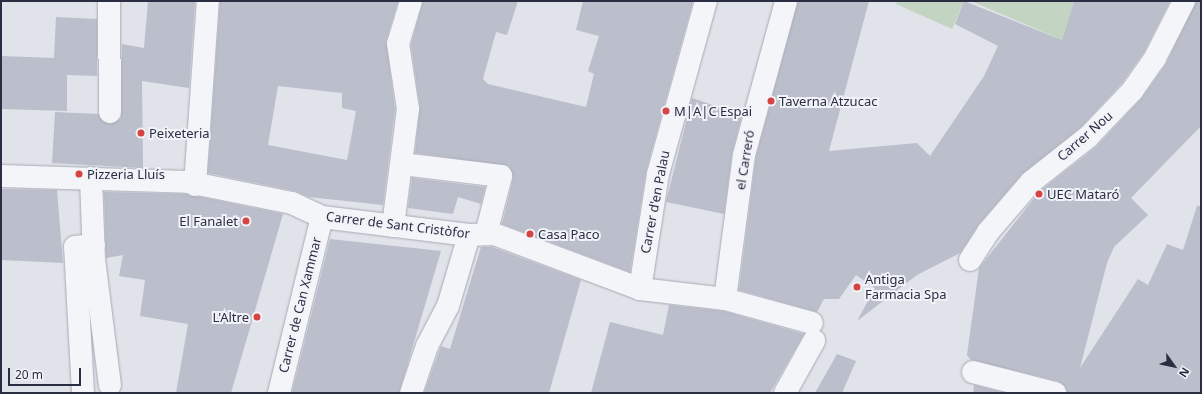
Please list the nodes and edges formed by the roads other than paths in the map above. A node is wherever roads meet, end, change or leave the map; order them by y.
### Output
1 (108, 1) edge
2 (208, 1) edge
3 (411, 1) edge
4 (706, 1) edge
5 (786, 1) edge
6 (1184, 1) edge
7 (110, 112) dead end
8 (402, 164) junction
9 (1, 176) edge
10 (91, 178) junction
11 (195, 185) junction
12 (322, 217) junction
13 (393, 226) junction
14 (477, 234) junction
15 (94, 245) junction
16 (970, 260) dead end
17 (640, 289) junction
18 (725, 299) junction
19 (973, 372) dead end
20 (110, 385) dead end
21 (83, 393) edge
22 (279, 393) edge
23 (411, 393) edge
24 (785, 393) edge
25 (1055, 393) edge

1 - 7 street
2 - 11 street
3 - 8 street
4 - 17 street, Carrer d'en Palau
5 - 18 street, el Carreró
6 - 16 street, Carrer Nou
8 - 13 street
8 - 14 street
9 - 10 street, Carrer de Sant Cristòfor
10 - 11 street, Carrer de Sant Cristòfor
10 - 15 street
11 - 12 street, Carrer de Sant Cristòfor
12 - 13 street, Carrer de Sant Cristòfor
12 - 22 street, Carrer de Can Xammar
13 - 14 street, Carrer de Sant Cristòfor
14 - 17 street, Carrer de Sant Cristòfor
14 - 23 street
15 - 20 street
15 - 21 street
17 - 18 street, Carrer de Sant Cristòfor
18 - 24 street, Carrer de Sant Cristòfor
19 - 25 street

